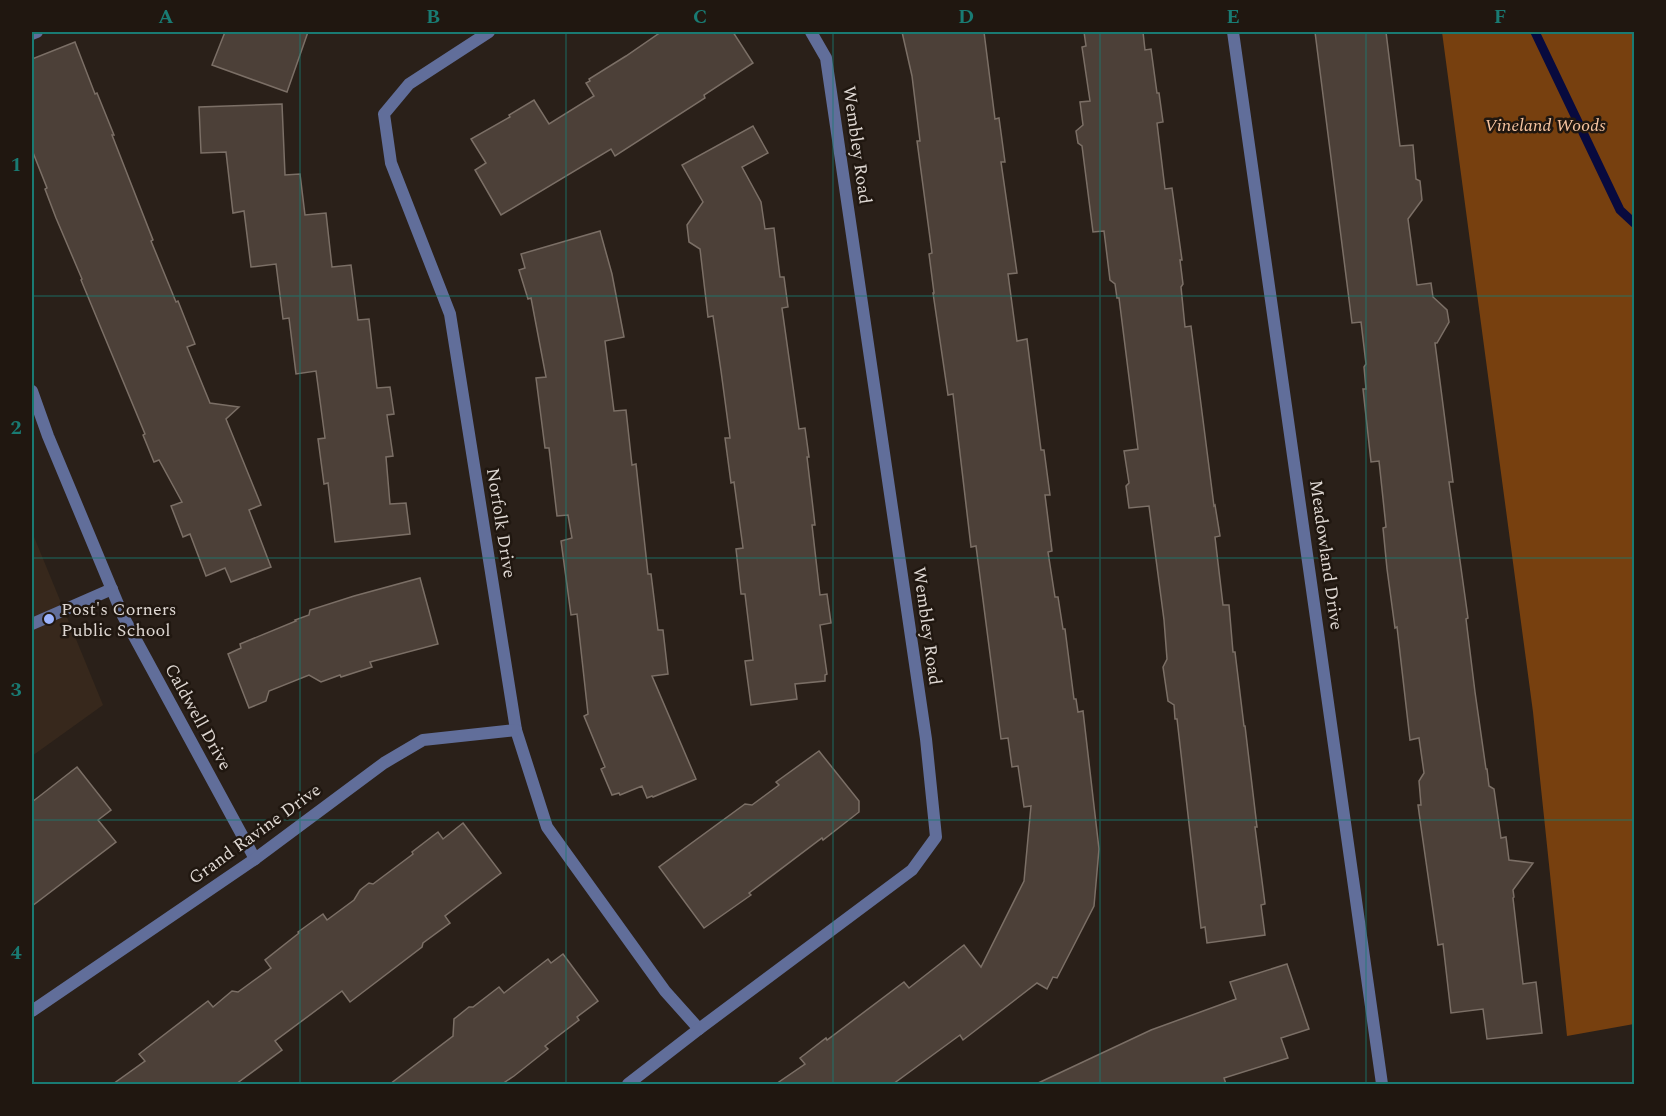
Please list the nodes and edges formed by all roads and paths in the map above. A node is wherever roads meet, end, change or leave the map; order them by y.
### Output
1 (37, 32) edge
2 (489, 32) edge
3 (811, 32) edge
4 (1233, 32) edge
5 (32, 34) edge
6 (32, 391) edge
7 (112, 589) junction
8 (32, 624) edge
9 (516, 730) junction
10 (255, 859) junction
11 (32, 1011) edge
12 (699, 1029) junction
13 (628, 1084) edge
14 (1382, 1084) edge

1 - 5 street
2 - 9 street, Norfolk Drive
3 - 12 street, Wembley Road
4 - 14 street, Meadowland Drive
6 - 7 street, Caldwell Drive
7 - 8 street
7 - 10 street, Caldwell Drive
9 - 10 street, Grand Ravine Drive
9 - 12 street, Norfolk Drive
10 - 11 street, Grand Ravine Drive
12 - 13 street, Wembley Road

